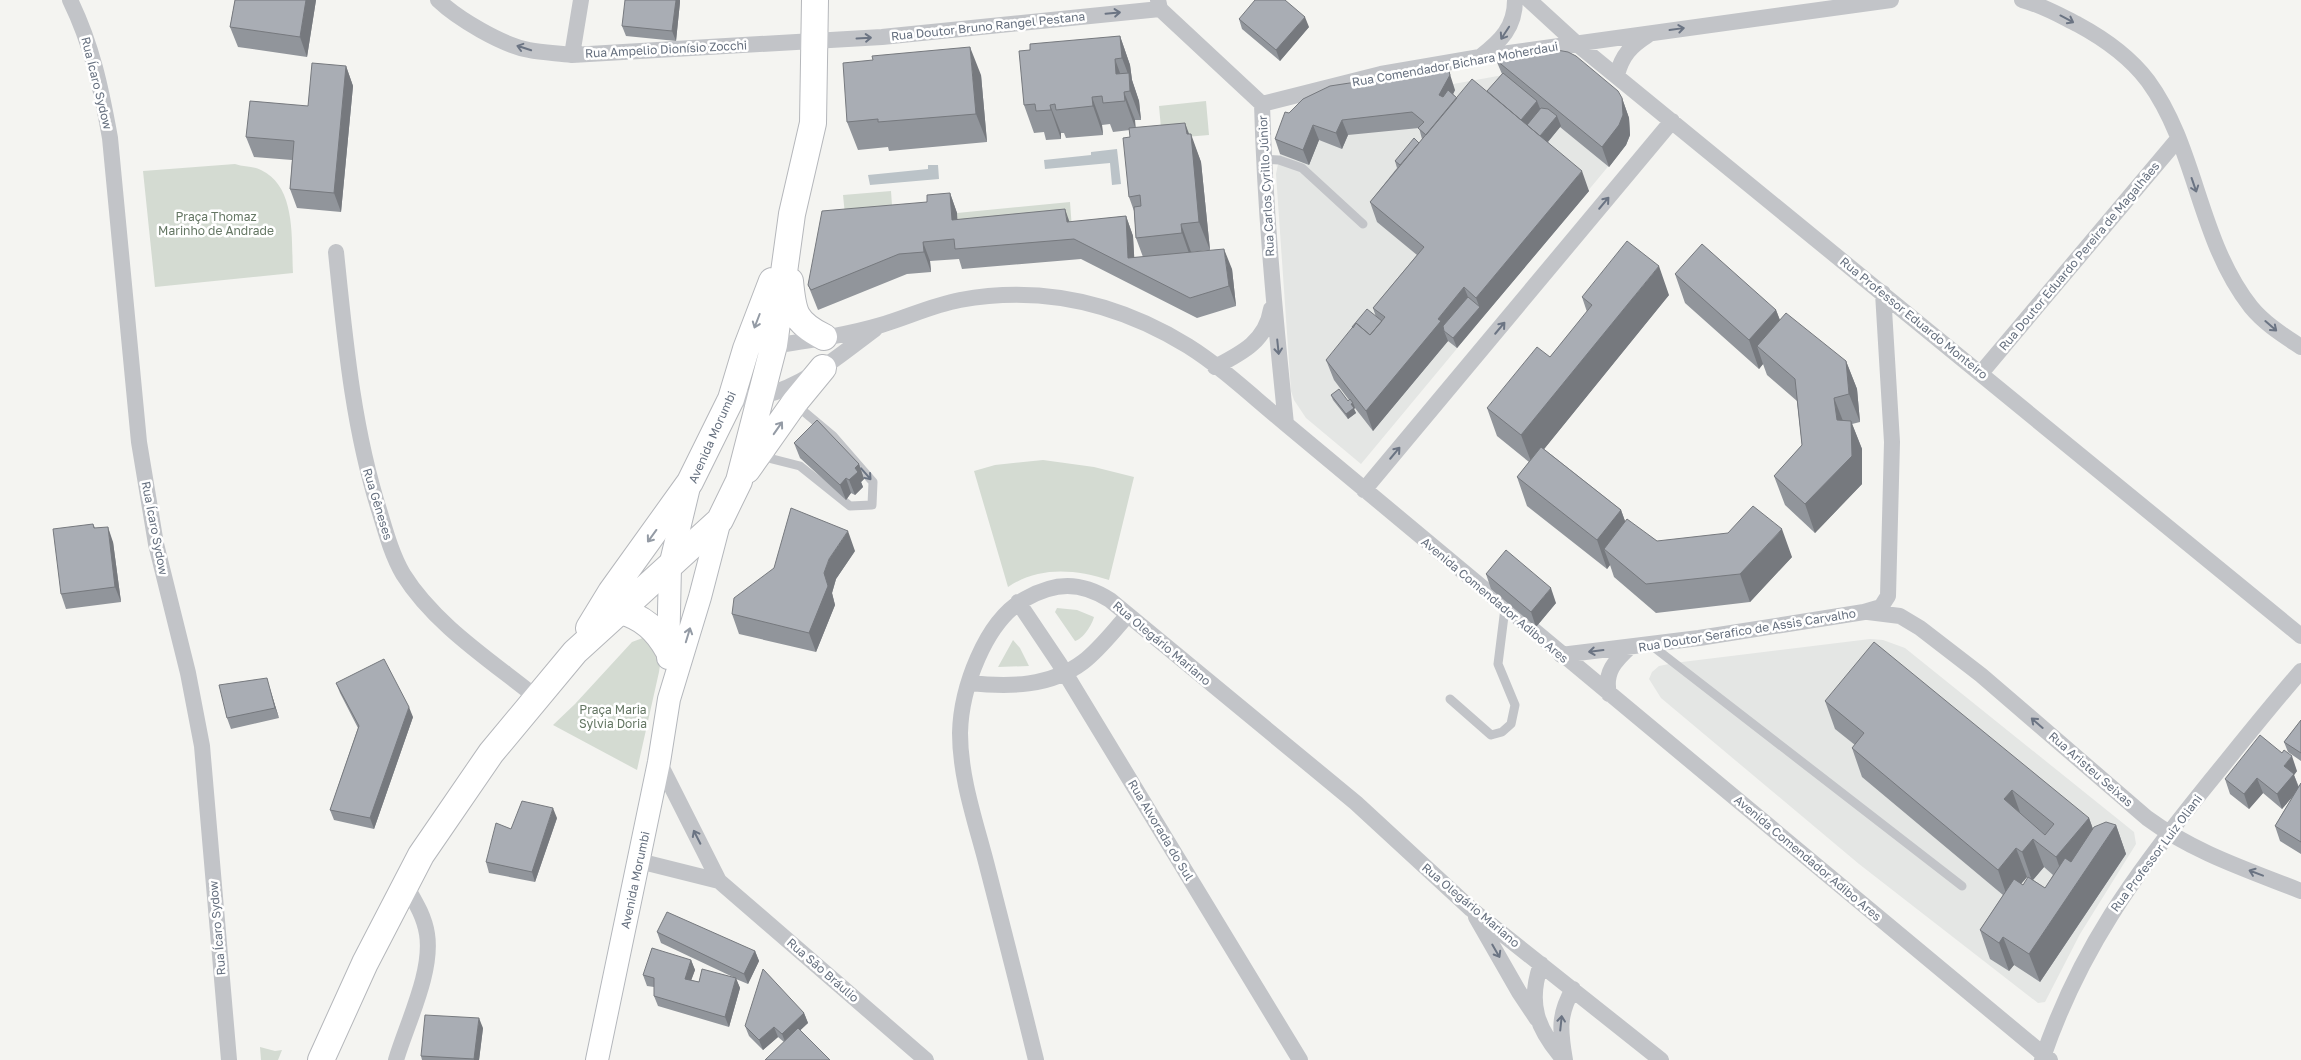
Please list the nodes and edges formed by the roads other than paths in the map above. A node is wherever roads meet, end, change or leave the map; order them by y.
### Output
1 (70, 0) edge
2 (438, 0) edge
3 (581, 0) edge
4 (815, 0) edge
5 (1515, 0) edge
6 (1529, 0) edge
7 (1891, 0) edge
8 (2022, 0) edge
9 (1159, 4) edge
10 (1650, 33) junction
11 (815, 41) junction
12 (1576, 44) junction
13 (572, 55) junction
14 (1480, 57) junction
15 (1617, 75) junction
16 (1262, 104) junction
17 (1672, 121) junction
18 (2178, 139) junction
19 (1263, 159) junction
20 (1363, 224) dead end
21 (787, 243) junction
22 (336, 252) dead end
23 (1883, 293) junction
24 (1273, 297) junction
25 (881, 325) junction
26 (824, 337) junction
27 (774, 345) junction
28 (2301, 347) edge
29 (746, 349) junction
30 (1215, 367) junction
31 (823, 368) junction
32 (1981, 373) junction
33 (761, 397) junction
34 (731, 398) junction
35 (794, 404) junction
36 (1286, 424) junction
37 (758, 456) junction
38 (739, 481) junction
39 (690, 482) junction
40 (1364, 490) junction
41 (720, 520) junction
42 (670, 566) junction
43 (1888, 588) junction
44 (1018, 602) junction
45 (1505, 608) junction
46 (620, 611) junction
47 (1864, 612) junction
48 (1128, 615) junction
49 (1900, 616) junction
50 (2301, 636) edge
51 (1651, 644) junction
52 (1630, 647) junction
53 (668, 650) junction
54 (576, 652) junction
55 (1561, 655) junction
56 (2301, 671) edge
57 (1065, 673) junction
58 (969, 683) junction
59 (1609, 694) junction
60 (536, 697) junction
61 (669, 699) junction
62 (1450, 699) dead end
63 (659, 762) junction
64 (2168, 833) junction
65 (639, 861) junction
66 (719, 881) junction
67 (405, 884) junction
68 (1962, 886) dead end
69 (2301, 890) edge
70 (1472, 909) junction
71 (1541, 964) junction
72 (1573, 989) junction
73 (1537, 1019) junction
74 (2045, 1058) edge
75 (228, 1060) edge
76 (321, 1060) edge
77 (396, 1060) edge
78 (597, 1060) edge
79 (926, 1060) edge
80 (1036, 1060) edge
81 (1300, 1060) edge
82 (1565, 1060) edge
83 (1661, 1060) edge

1 - 75 street, Rua Ícaro Sydow
13 -> 2 street
3 - 13 street, Rua Ampelio Dionísio Zocchi
4 - 11 main road, Avenida Morumbi
5 -> 14 street
6 - 12 street, Rua Professor Eduardo Monteiro
10 -> 7 street, Rua Comendador Bichara Moherdaui
8 -> 18 street
11 -> 9 street, Rua Doutor Bruno Rangel Pestana
9 - 16 street, Rua Carlos Cyrillo Júnior
10 - 12 street, Rua Comendador Bichara Moherdaui
10 - 15 street, Rua Comendador Bichara Moherdaui
11 - 13 street, Rua Ampelio Dionísio Zocchi
11 - 21 main road, Avenida Morumbi
12 - 14 street, Rua Comendador Bichara Moherdaui
12 - 15 street, Rua Professor Eduardo Monteiro
14 - 16 street, Rua Comendador Bichara Moherdaui
15 - 17 street, Rua Professor Eduardo Monteiro
16 - 19 street, Rua Carlos Cyrillo Júnior
17 - 23 street, Rua Professor Eduardo Monteiro
40 -> 17 street
18 -> 28 street
18 - 32 street, Rua Doutor Eduardo Pereira de Magalhães
19 - 20 lane
19 - 24 street, Rua Carlos Cyrillo Júnior
21 - 26 main road
21 - 27 main road, Avenida Morumbi
21 -> 29 main road, Avenida Morumbi
22 - 60 street, Rua Gêneses
23 - 32 street, Rua Professor Eduardo Monteiro
23 - 43 street, Rua Doutor Serafico de Assis Carvalho
24 - 30 street, Rua Carlos Cyrillo Júnior
24 -> 36 street, Rua Carlos Cyrillo Júnior
25 - 26 street, Avenida Comendador Adibo Ares
25 - 30 street, Avenida Comendador Adibo Ares
25 - 31 street, Avenida Comendador Adibo Ares
26 - 27 street, Avenida Comendador Adibo Ares
27 - 29 street, Avenida Comendador Adibo Ares
27 - 33 main road, Avenida Morumbi
29 - 34 main road, Avenida Morumbi
30 - 36 street, Avenida Comendador Adibo Ares
31 - 33 street, Avenida Comendador Adibo Ares
31 - 35 main road
32 - 50 street, Rua Professor Eduardo Monteiro
33 - 34 street, Avenida Comendador Adibo Ares
33 - 38 main road, Avenida Morumbi
34 - 39 main road, Avenida Morumbi
37 -> 35 main road
35 -> 37 lane
36 - 40 street, Avenida Comendador Adibo Ares
37 - 38 main road
38 - 41 main road, Avenida Morumbi
39 - 42 main road, Avenida Morumbi
39 -> 54 main road
40 - 45 street, Avenida Comendador Adibo Ares
41 - 42 main road
61 -> 41 main road, Avenida Morumbi
42 - 46 main road
42 - 53 main road, Avenida Morumbi
43 - 47 street, Rua Doutor Serafico de Assis Carvalho
43 - 49 street
44 - 48 street, Rua Olegário Mariano
44 - 57 street, Rua Alvorada do Sul
44 - 58 street, Rua Olegário Mariano
45 - 55 street, Avenida Comendador Adibo Ares
45 - 62 lane
46 - 53 main road
46 - 54 main road
47 - 49 street, Rua Aristeu Seixas
47 - 51 street, Rua Doutor Serafico de Assis Carvalho
48 - 57 street
48 - 70 street, Rua Olegário Mariano
64 -> 49 street, Rua Aristeu Seixas
51 - 52 street, Rua Doutor Serafico de Assis Carvalho
51 - 68 lane
52 -> 55 street, Rua Doutor Serafico de Assis Carvalho
52 - 59 street, Rua Doutor Serafico de Assis Carvalho
53 - 61 main road, Avenida Morumbi
54 - 60 main road
55 - 59 street, Avenida Comendador Adibo Ares
56 - 64 street, Rua Professor Luiz Oliani
57 - 58 street
57 - 81 street, Rua Alvorada do Sul
58 - 80 street, Rua Olegário Mariano
59 - 74 street, Avenida Comendador Adibo Ares
60 - 67 main road
61 - 63 main road, Avenida Morumbi
63 - 65 main road, Avenida Morumbi
66 -> 63 street, Rua São Bráulio
69 -> 64 street, Rua Aristeu Seixas
64 - 74 street, Rua Professor Luiz Oliani
65 - 66 street, Rua São Bráulio
65 - 78 main road, Avenida Morumbi
66 - 79 street, Rua São Bráulio
67 - 76 main road
67 - 77 street
70 - 71 street, Rua Olegário Mariano
70 -> 73 street
71 - 72 street, Rua Olegário Mariano
71 - 73 street
82 -> 72 street
72 - 83 street, Rua Olegário Mariano
73 - 82 street

